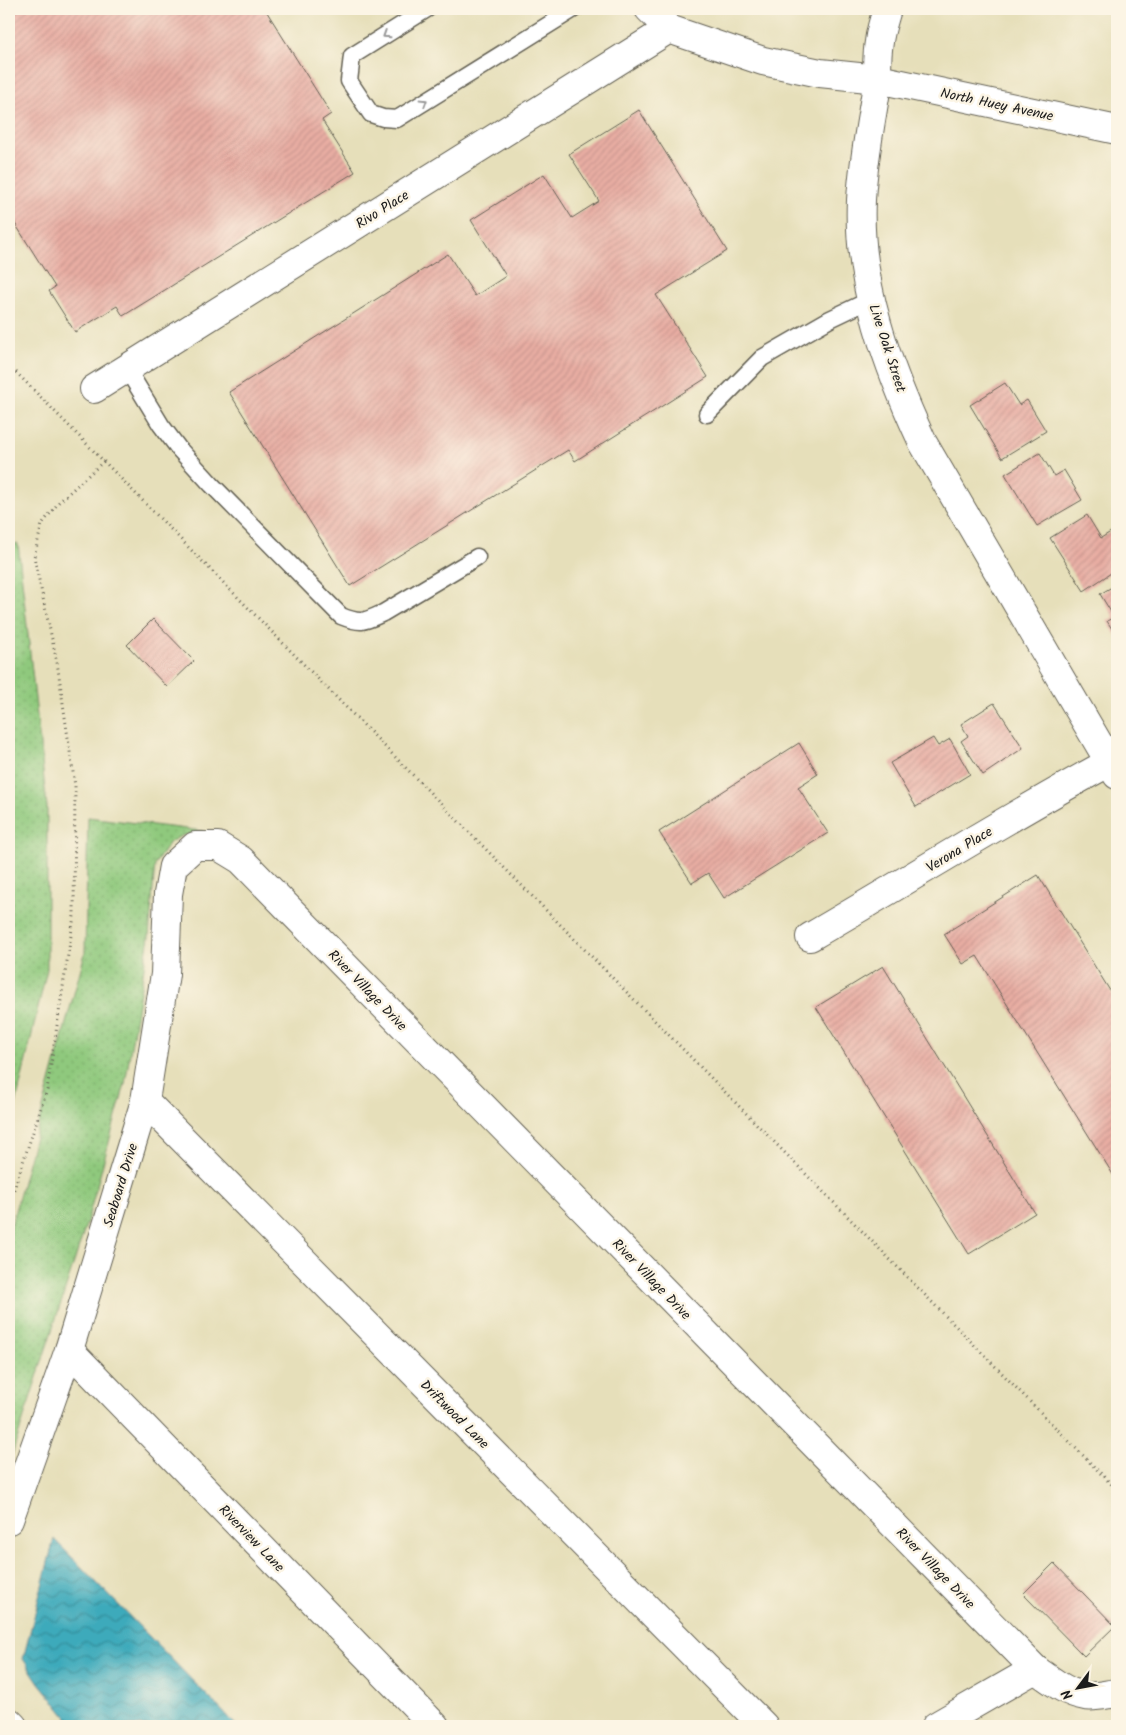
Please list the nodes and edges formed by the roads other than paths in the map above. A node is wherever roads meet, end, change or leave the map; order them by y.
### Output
1 (427, 9) edge
2 (574, 9) edge
3 (650, 9) edge
4 (887, 9) edge
5 (669, 29) junction
6 (878, 79) junction
7 (1117, 130) edge
8 (872, 299) junction
9 (127, 369) junction
10 (94, 389) dead end
11 (708, 414) dead end
12 (477, 557) dead end
13 (1113, 769) edge
14 (195, 846) joint
15 (810, 938) dead end
16 (145, 1101) junction
17 (69, 1350) junction
18 (9, 1520) edge
19 (1035, 1669) junction
20 (1117, 1693) edge
21 (9, 1722) edge
22 (12, 1726) edge
23 (435, 1726) edge
24 (764, 1726) edge
25 (936, 1726) edge

1 -> 2 lane
3 - 5 street
4 - 6 street, Live Oak Street
5 - 6 street
5 - 9 street, Rivo Place
6 - 7 street, North Huey Avenue
6 - 8 street, Live Oak Street
8 - 11 lane
8 - 13 street, Live Oak Street
9 - 10 street, Rivo Place
9 - 12 lane
13 - 15 street, Verona Place
14 - 16 street, Seaboard Drive
14 - 19 street, River Village Drive
16 - 17 street, Seaboard Drive
16 - 24 street, Driftwood Lane
17 - 18 street, Seaboard Drive
17 - 23 street, Riverview Lane
19 - 20 street, River Village Drive
19 - 25 street
21 - 22 street

